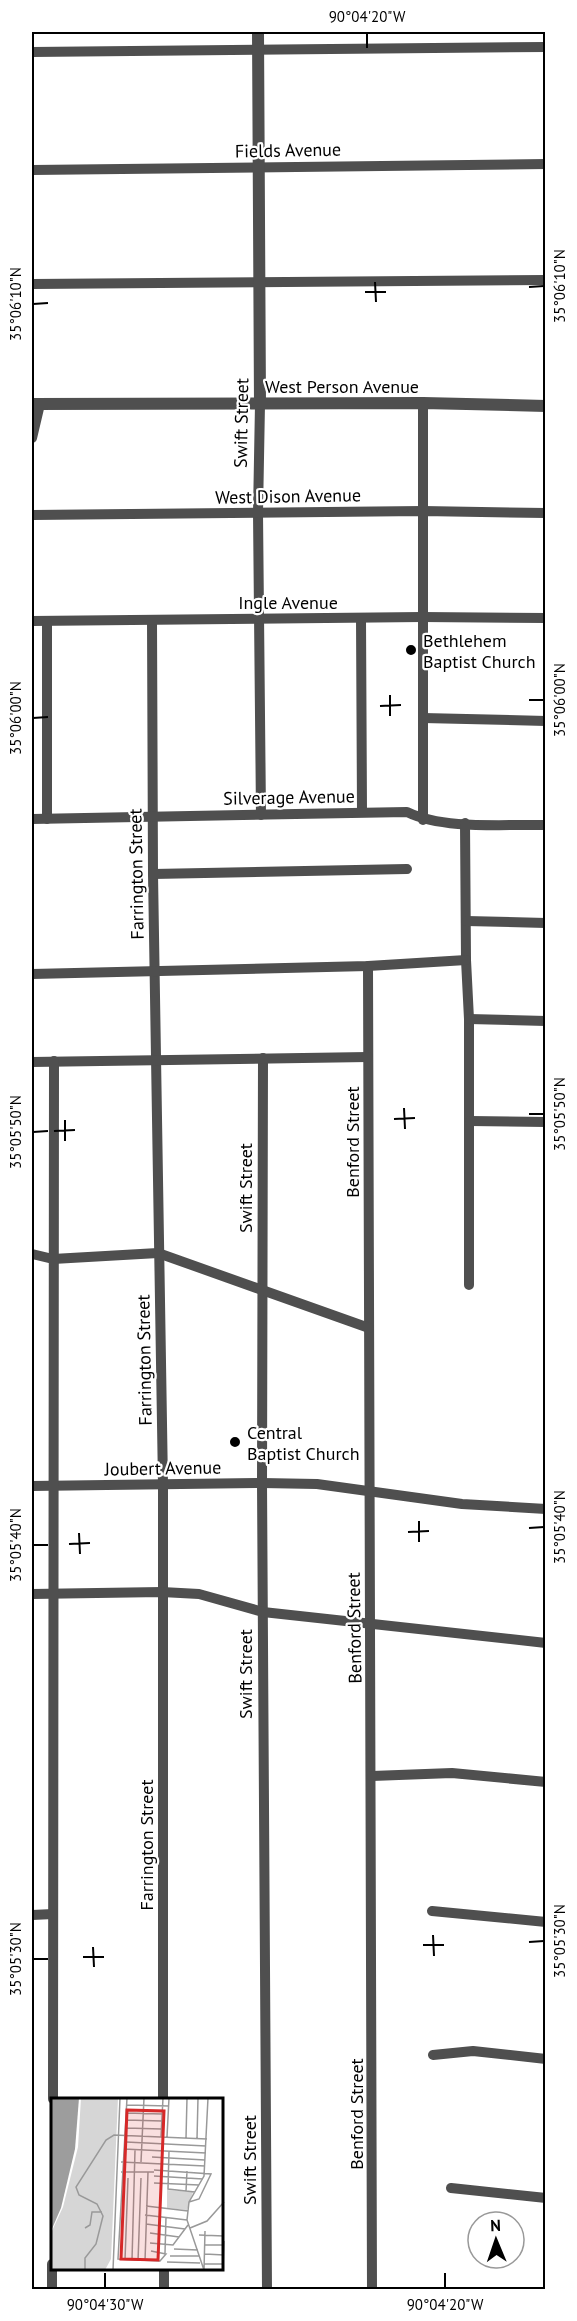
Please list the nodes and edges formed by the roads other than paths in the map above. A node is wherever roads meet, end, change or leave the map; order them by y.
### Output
1 (258, 32) edge
2 (546, 47) edge
3 (258, 51) junction
4 (32, 52) edge
5 (546, 164) edge
6 (259, 166) junction
7 (32, 170) edge
8 (546, 280) edge
9 (260, 283) junction
10 (32, 285) edge
11 (423, 403) junction
12 (36, 404) edge
13 (260, 404) junction
14 (546, 406) edge
15 (32, 438) edge
16 (423, 511) junction
17 (258, 513) junction
18 (546, 513) edge
19 (32, 515) edge
20 (422, 617) junction
21 (260, 618) junction
22 (361, 618) junction
23 (546, 618) edge
24 (152, 620) junction
25 (32, 621) edge
26 (47, 621) junction
27 (423, 718) junction
28 (546, 721) edge
29 (362, 812) junction
30 (261, 814) junction
31 (152, 817) junction
32 (32, 819) edge
33 (47, 819) junction
34 (423, 820) junction
35 (465, 823) junction
36 (546, 825) edge
37 (407, 869) dead end
38 (153, 874) junction
39 (466, 921) junction
40 (546, 923) edge
41 (466, 960) junction
42 (368, 966) junction
43 (154, 970) junction
44 (32, 974) edge
45 (469, 1019) junction
46 (546, 1021) edge
47 (368, 1057) junction
48 (263, 1058) junction
49 (156, 1060) junction
50 (54, 1061) junction
51 (32, 1062) edge
52 (470, 1121) junction
53 (546, 1122) edge
54 (158, 1253) junction
55 (32, 1254) edge
56 (53, 1259) junction
57 (469, 1285) dead end
58 (262, 1290) junction
59 (369, 1328) junction
60 (262, 1483) junction
61 (163, 1484) junction
62 (32, 1486) edge
63 (54, 1486) junction
64 (369, 1490) junction
65 (546, 1509) edge
66 (162, 1592) junction
67 (32, 1594) edge
68 (53, 1594) junction
69 (263, 1612) junction
70 (372, 1625) junction
71 (546, 1643) edge
72 (372, 1776) junction
73 (546, 1782) edge
74 (432, 1911) dead end
75 (53, 1914) junction
76 (32, 1915) edge
77 (546, 1922) edge
78 (433, 2055) dead end
79 (546, 2059) edge
80 (52, 2098) edge
81 (163, 2098) edge
82 (451, 2188) dead end
83 (546, 2198) edge
84 (52, 2270) edge
85 (164, 2270) edge
86 (52, 2289) edge
87 (164, 2289) edge
88 (267, 2289) edge
89 (372, 2289) edge

1 - 3 street, Swift Street
2 - 3 street
3 - 4 street
3 - 6 street, Swift Street
5 - 6 street, Fields Avenue
6 - 7 street, Fields Avenue
6 - 9 street, Swift Street
8 - 9 street
9 - 10 street
9 - 13 street, Swift Street
11 - 13 street, West Person Avenue
11 - 14 street, West Person Avenue
11 - 16 street
12 - 13 street, West Person Avenue
12 - 15 street
13 - 17 street, Swift Street
16 - 17 street, West Dison Avenue
16 - 18 street, West Dison Avenue
16 - 20 street
17 - 19 street, West Dison Avenue
17 - 21 street, Swift Street
20 - 22 street, Ingle Avenue
20 - 23 street, Ingle Avenue
20 - 27 street
21 - 22 street, Ingle Avenue
21 - 24 street, Ingle Avenue
21 - 30 street, Swift Street
22 - 29 street
24 - 26 street, Ingle Avenue
24 - 31 street, Farrington Street
25 - 26 street, Ingle Avenue
26 - 33 street
27 - 28 street
27 - 34 street
29 - 30 street, Silverage Avenue
29 - 34 street, Silverage Avenue
30 - 31 street, Silverage Avenue
31 - 33 street, Silverage Avenue
31 - 38 street, Farrington Street
32 - 33 street, Silverage Avenue
34 - 35 street, Silverage Avenue
35 - 36 street, Silverage Avenue
35 - 39 street
37 - 38 street
38 - 43 street, Farrington Street
39 - 40 street
39 - 41 street
41 - 42 street
41 - 45 street
42 - 43 street
42 - 47 street, Benford Street
43 - 44 street
43 - 49 street, Farrington Street
45 - 46 street
45 - 52 street
47 - 48 street
47 - 59 street, Benford Street
48 - 49 street
48 - 58 street, Swift Street
49 - 50 street
49 - 54 street, Farrington Street
50 - 51 street
50 - 56 street
52 - 53 street
52 - 57 street
54 - 56 street
54 - 58 street
54 - 61 street, Farrington Street
55 - 56 street
56 - 63 street
58 - 59 street
58 - 60 street, Swift Street
59 - 64 street, Benford Street
60 - 61 street, Joubert Avenue
60 - 64 street, Joubert Avenue
60 - 69 street, Swift Street
61 - 63 street, Joubert Avenue
61 - 66 street, Farrington Street
62 - 63 street, Joubert Avenue
63 - 68 street
64 - 65 street, Joubert Avenue
64 - 70 street, Benford Street
66 - 68 street
66 - 69 street
66 - 81 street, Farrington Street
67 - 68 street
68 - 75 street
69 - 70 street
69 - 88 street, Swift Street
70 - 71 street
70 - 72 street, Benford Street
72 - 73 street
72 - 89 street, Benford Street
74 - 77 street
75 - 76 street
75 - 80 street
78 - 79 street
82 - 83 street
84 - 86 street
85 - 87 street

